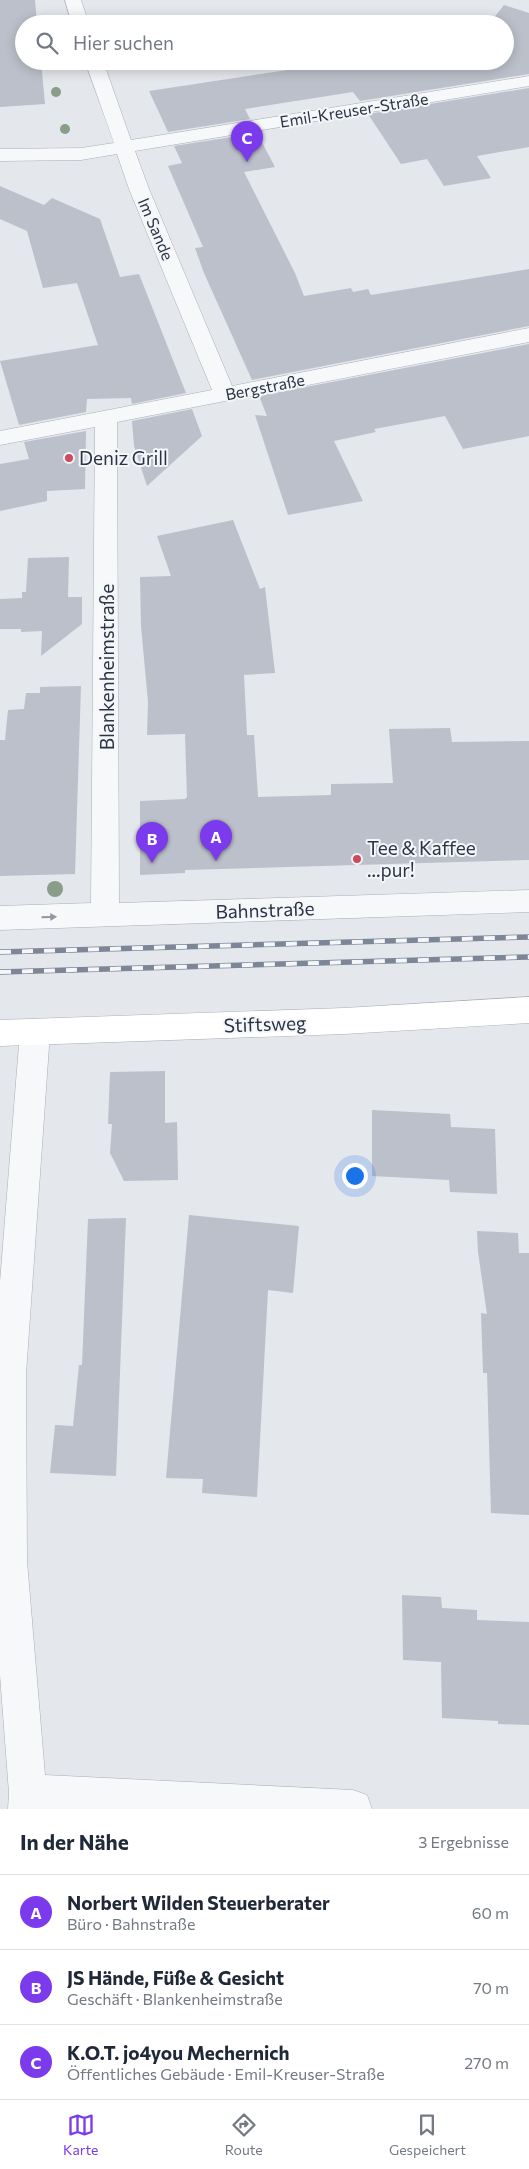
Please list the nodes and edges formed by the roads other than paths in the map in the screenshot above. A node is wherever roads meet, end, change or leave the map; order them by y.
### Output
1 (73, 0) edge
2 (78, 15) edge
3 (97, 70) edge
4 (529, 81) edge
5 (124, 148) junction
6 (0, 154) edge
7 (529, 335) edge
8 (225, 395) junction
9 (106, 418) junction
10 (0, 438) edge
11 (529, 900) edge
12 (105, 916) junction
13 (0, 918) edge
14 (529, 1010) edge
15 (35, 1032) junction
16 (0, 1033) edge
17 (27, 1801) edge
18 (354, 1809) edge

1 - 2 street
3 - 5 street, Im Sande
4 - 5 street, Emil-Kreuser-Straße
5 - 6 street, Emil-Kreuser-Straße
5 - 8 street, Im Sande
7 - 8 street, Bergstraße
8 - 9 street, Bergstraße
9 - 10 street, Bergstraße
9 - 12 street, Blankenheimstraße
11 - 12 street, Bahnstraße
13 -> 12 street, Bahnstraße
14 - 15 street, Stiftsweg
15 - 16 street, Stiftsweg
15 - 17 street
17 - 18 street

